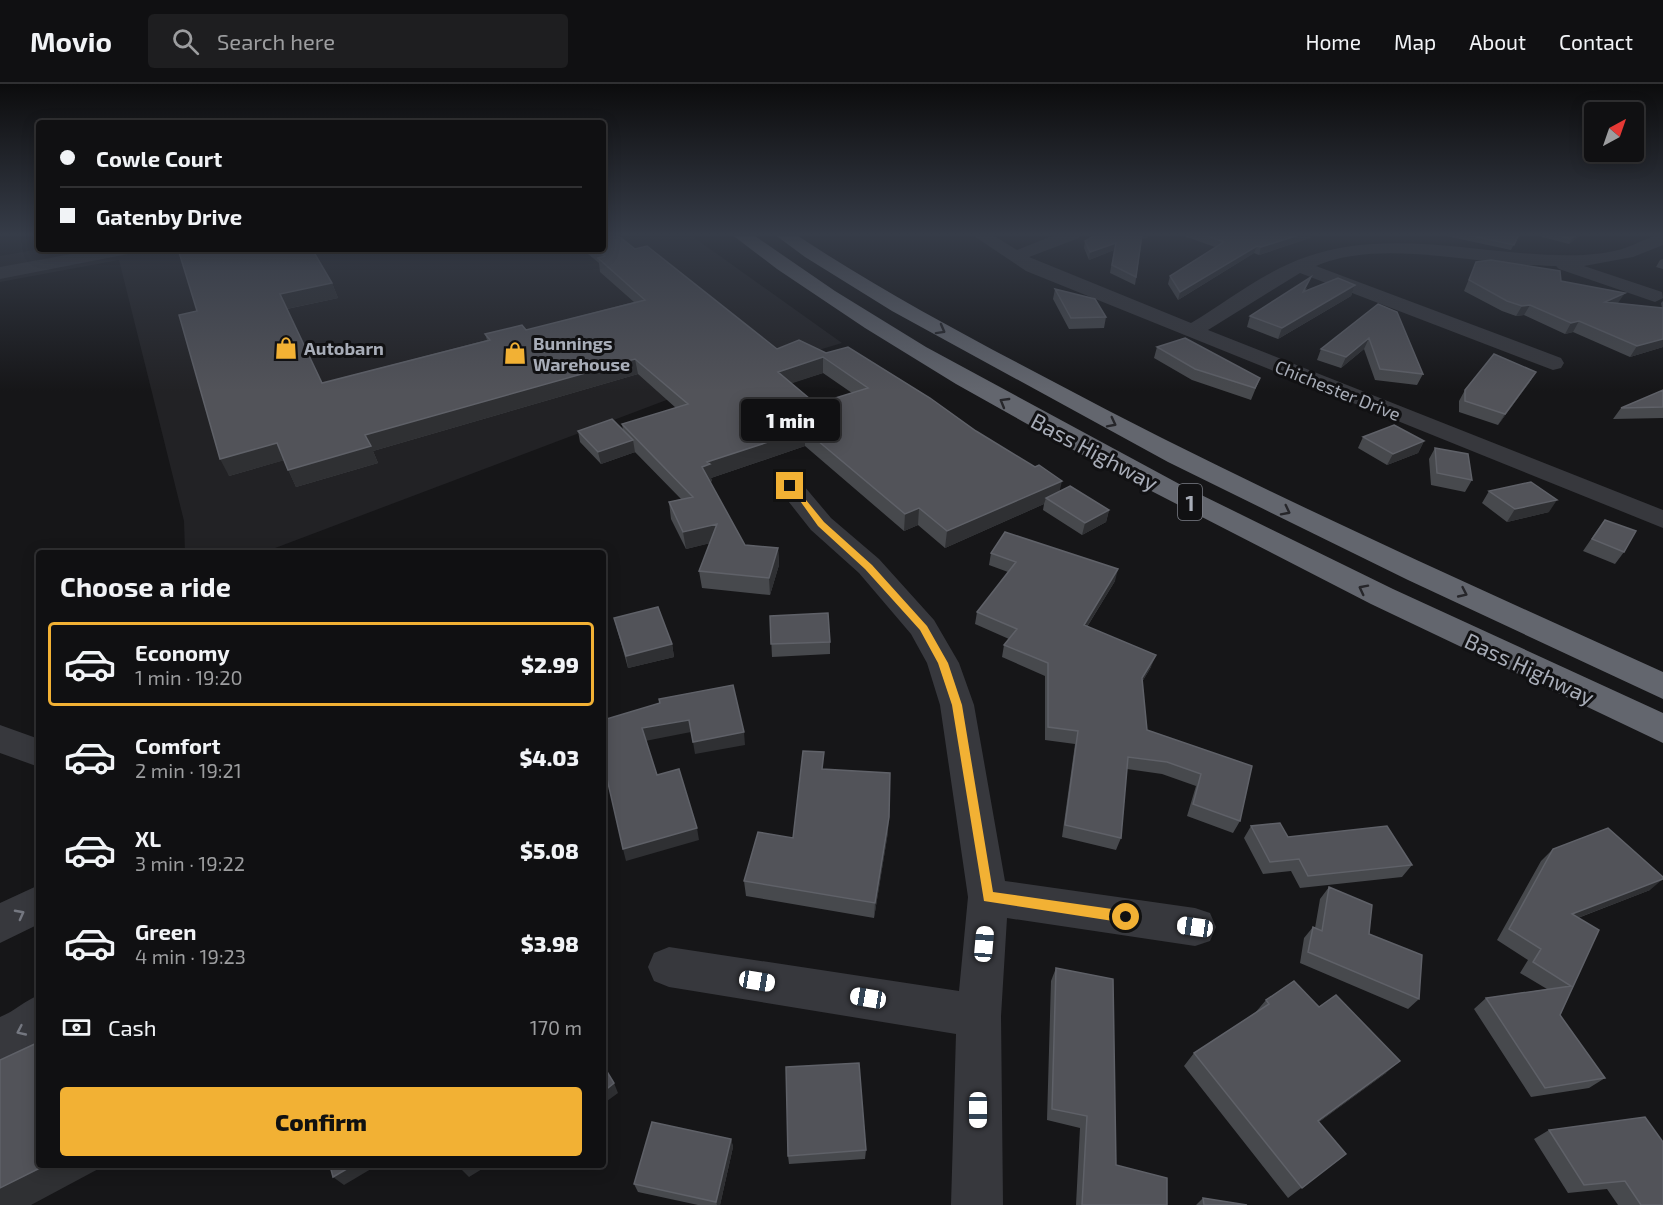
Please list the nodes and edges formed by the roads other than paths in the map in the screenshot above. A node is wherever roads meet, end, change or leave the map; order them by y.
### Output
1 (814, 286) edge
2 (867, 286) edge
3 (1079, 286) edge
4 (1266, 286) edge
5 (1353, 286) edge
6 (1626, 286) edge
7 (1655, 296) dead end
8 (1191, 332) junction
9 (1553, 363) dead end
10 (790, 486) dead end
11 (1663, 520) edge
12 (1392, 604) junction
13 (1663, 686) edge
14 (1663, 729) edge
15 (0, 739) edge
16 (1663, 741) edge
17 (36, 752) edge
18 (988, 897) junction
19 (36, 905) edge
20 (0, 924) edge
21 (1195, 927) dead end
22 (669, 967) dead end
23 (979, 1016) junction
24 (36, 1020) edge
25 (0, 1040) edge
26 (977, 1205) edge

12 -> 1 highway, Bass Highway / 1
2 -> 13 highway, Bass Highway / 1
3 - 8 street, Chichester Drive
4 - 8 street
5 - 9 street
6 - 7 street
8 - 11 street, Chichester Drive
10 - 18 street
12 - 14 highway, Bass Highway / 1
12 - 16 highway
15 - 17 street
18 - 21 street
18 - 23 street
20 -> 19 street
22 - 23 street
23 - 26 street
24 -> 25 street

